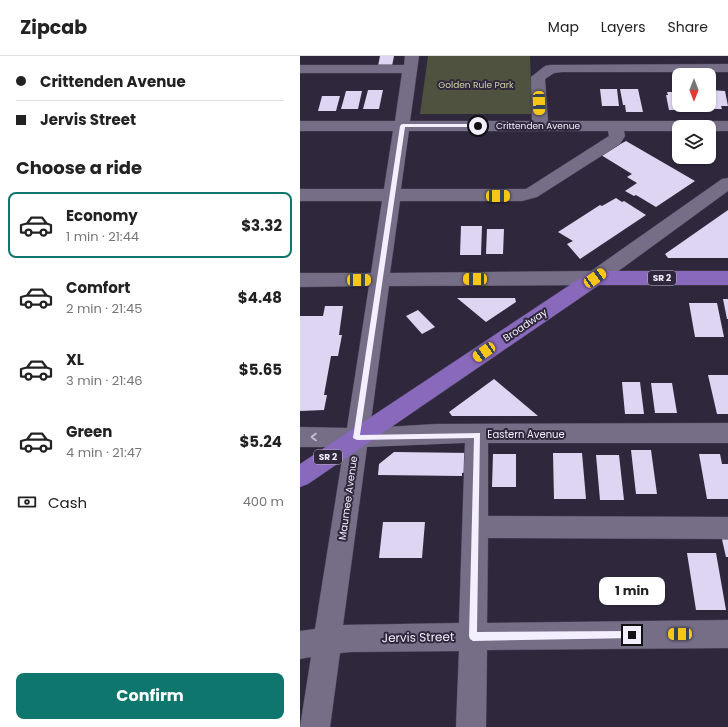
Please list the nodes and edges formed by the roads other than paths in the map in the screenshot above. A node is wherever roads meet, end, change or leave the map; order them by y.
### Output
1 (412, 62) edge
2 (728, 68) edge
3 (300, 69) edge
4 (300, 126) edge
5 (402, 126) junction
6 (540, 126) junction
7 (616, 126) junction
8 (728, 126) edge
9 (728, 183) edge
10 (300, 194) edge
11 (392, 195) junction
12 (595, 278) junction
13 (728, 278) edge
14 (300, 280) edge
15 (380, 280) junction
16 (728, 433) edge
17 (477, 435) junction
18 (300, 437) edge
19 (357, 438) junction
20 (300, 477) edge
21 (475, 526) junction
22 (728, 528) edge
23 (728, 634) edge
24 (473, 636) junction
25 (327, 642) junction
26 (300, 645) edge
27 (315, 727) edge
28 (471, 727) edge

1 - 3 street
1 - 5 street, Maumee Avenue
2 - 6 street
4 - 5 street, Crittenden Avenue
5 - 6 street, Crittenden Avenue
5 - 11 street, Maumee Avenue
6 - 7 street, Crittenden Avenue
7 - 8 street, Crittenden Avenue
7 - 11 street
9 - 12 street, Broadway
10 - 11 street
11 - 15 street, Maumee Avenue
12 - 13 main road, SR 2
12 - 15 street
12 - 19 main road, Broadway / SR 2
14 - 15 street
15 - 19 street, Maumee Avenue
16 - 17 street, Eastern Avenue
17 - 19 street, Eastern Avenue
17 - 21 street
19 -> 18 street, Eastern Avenue
19 - 20 main road, Broadway / SR 2
19 - 25 street, Maumee Avenue
21 - 22 street
21 - 24 street
23 - 24 street, Jervis Street
24 - 25 street, Jervis Street
24 - 28 street
25 - 26 street, Jervis Street
25 - 27 street, Maumee Avenue

